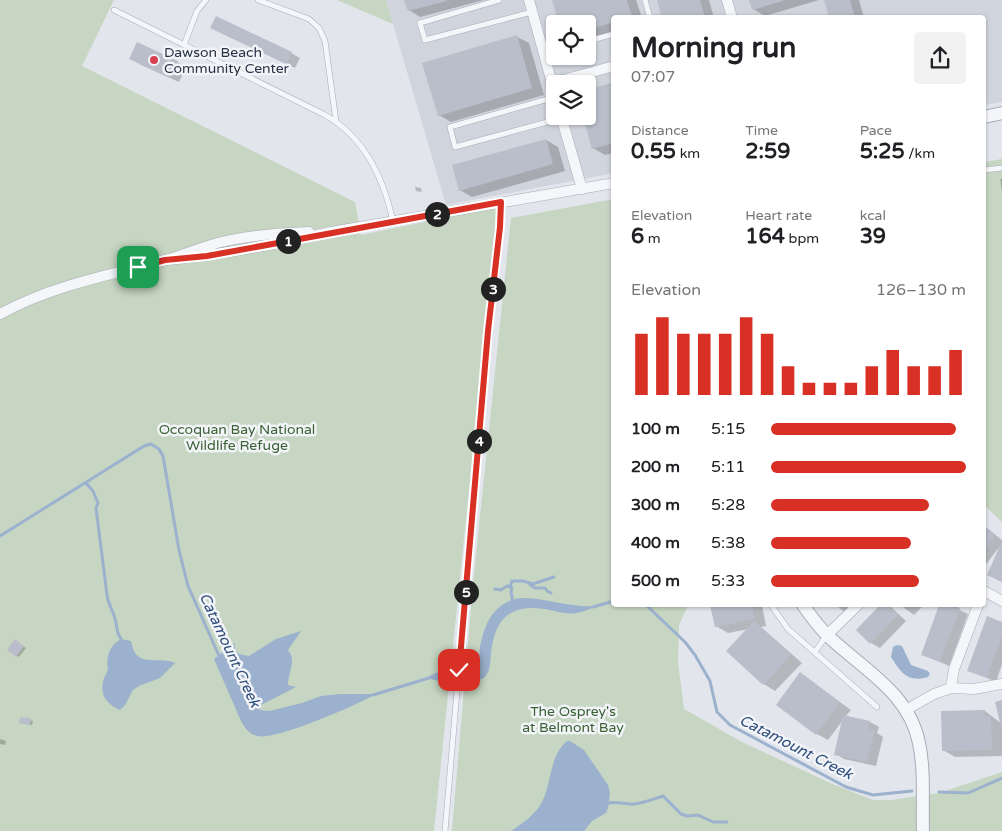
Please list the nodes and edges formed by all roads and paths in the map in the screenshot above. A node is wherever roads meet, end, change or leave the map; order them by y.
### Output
1 (206, 0) edge
2 (258, 0) edge
3 (499, 0) edge
4 (529, 0) edge
5 (645, 0) edge
6 (727, 0) edge
7 (114, 10) dead end
8 (532, 12) junction
9 (649, 15) edge
10 (731, 15) edge
11 (611, 35) edge
12 (596, 40) edge
13 (184, 45) junction
14 (544, 55) joint
15 (611, 67) edge
16 (550, 75) edge
17 (581, 75) edge
18 (546, 98) edge
19 (1002, 113) edge
20 (986, 117) edge
21 (336, 121) junction
22 (546, 121) edge
23 (563, 125) edge
24 (1002, 168) edge
25 (986, 170) edge
26 (611, 184) edge
27 (582, 189) junction
28 (501, 202) junction
29 (393, 222) junction
30 (0, 314) edge
31 (986, 592) edge
32 (1002, 601) edge
33 (772, 607) edge
34 (805, 607) edge
35 (856, 607) edge
36 (977, 607) edge
37 (827, 635) junction
38 (814, 652) junction
39 (1002, 684) edge
40 (951, 688) junction
41 (877, 707) dead end
42 (906, 710) junction
43 (445, 831) edge
44 (923, 831) edge

1 - 13 lane
2 - 21 lane
3 - 8 lane
4 - 8 street
5 - 9 lane
6 - 10 street
7 - 13 lane
8 - 14 street
11 - 12 lane
13 - 21 lane
14 - 16 street
15 - 17 street
18 - 22 lane
19 - 20 street
21 - 29 lane
23 - 27 street
24 - 25 lane
26 - 27 street
27 - 28 street
28 - 29 street
28 - 43 lane
29 - 30 street
31 - 32 street
33 - 38 lane
34 - 37 street
35 - 37 street
36 - 40 street
37 - 38 lane
37 - 42 street
38 - 41 lane
39 - 40 street
40 - 42 street
42 - 44 street

